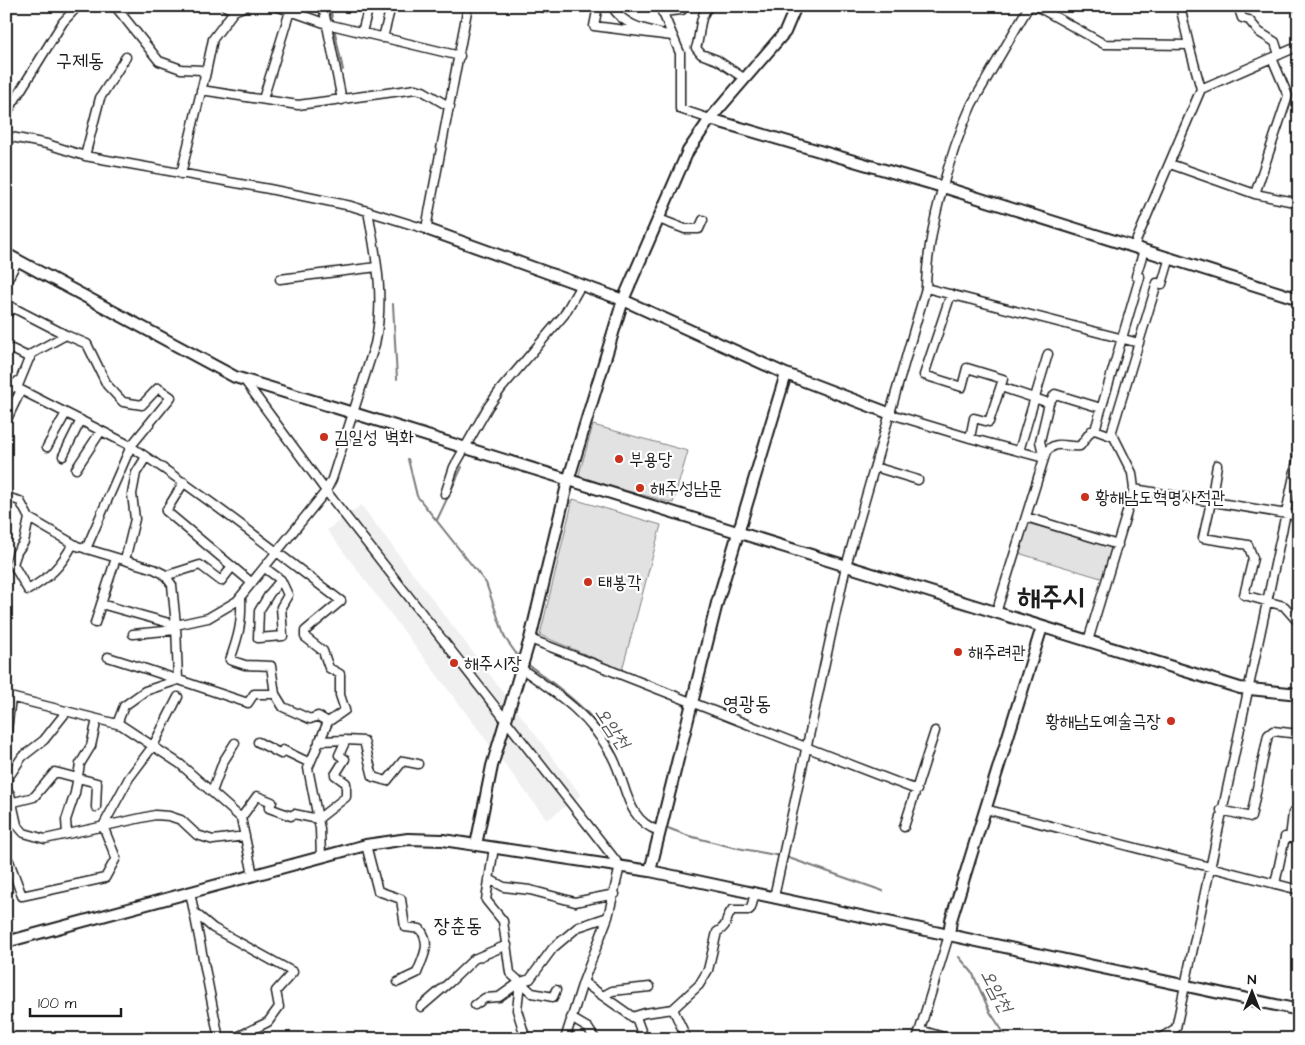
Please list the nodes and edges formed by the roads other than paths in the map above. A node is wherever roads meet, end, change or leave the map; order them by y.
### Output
1 (78, 6) edge
2 (115, 6) edge
3 (225, 6) edge
4 (246, 6) edge
5 (276, 6) edge
6 (323, 6) edge
7 (369, 6) edge
8 (391, 6) edge
9 (468, 6) edge
10 (538, 6) edge
11 (547, 6) edge
12 (598, 6) edge
13 (612, 6) edge
14 (682, 6) edge
15 (709, 6) edge
16 (796, 6) edge
17 (1029, 6) edge
18 (1180, 6) edge
19 (1238, 6) edge
20 (1295, 6) edge
21 (1038, 7) edge
22 (1299, 8) edge
23 (661, 9) edge
24 (234, 10) junction
25 (290, 11) junction
26 (326, 24) junction
27 (362, 32) junction
28 (672, 36) junction
29 (383, 38) junction
30 (1188, 45) junction
31 (1299, 46) edge
32 (460, 56) junction
33 (1276, 56) junction
34 (126, 57) dead end
35 (205, 74) junction
36 (745, 79) junction
37 (1202, 89) junction
38 (201, 90) junction
39 (263, 99) junction
40 (342, 100) junction
41 (450, 106) junction
42 (6, 114) edge
43 (710, 118) junction
44 (6, 136) edge
45 (85, 156) junction
46 (1170, 164) junction
47 (181, 174) junction
48 (943, 187) junction
49 (1255, 194) junction
50 (1299, 203) edge
51 (368, 211) junction
52 (659, 219) junction
53 (703, 220) dead end
54 (429, 230) junction
55 (1139, 248) junction
56 (6, 254) edge
57 (1170, 257) junction
58 (18, 260) junction
59 (377, 267) junction
60 (280, 279) dead end
61 (6, 282) edge
62 (581, 285) junction
63 (926, 288) junction
64 (951, 294) junction
65 (1299, 299) edge
66 (623, 300) junction
67 (9, 305) edge
68 (6, 316) edge
69 (66, 335) junction
70 (1122, 338) junction
71 (1139, 343) junction
72 (6, 354) edge
73 (1048, 354) dead end
74 (30, 358) junction
75 (786, 374) junction
76 (21, 378) junction
77 (245, 381) junction
78 (1001, 387) junction
79 (21, 390) junction
80 (6, 394) edge
81 (1036, 399) junction
82 (1049, 403) junction
83 (1101, 408) junction
84 (66, 413) junction
85 (353, 414) junction
86 (891, 414) junction
87 (80, 420) junction
88 (6, 421) edge
89 (1095, 430) junction
90 (101, 431) junction
91 (1111, 434) junction
92 (970, 438) junction
93 (131, 446) junction
94 (47, 447) dead end
95 (465, 448) junction
96 (1019, 451) junction
97 (1299, 452) edge
98 (63, 456) dead end
99 (146, 457) junction
100 (1044, 458) junction
101 (1217, 466) dead end
102 (875, 467) junction
103 (76, 468) dead end
104 (918, 480) dead end
105 (568, 481) junction
106 (184, 482) junction
107 (1134, 489) junction
108 (326, 491) junction
109 (445, 494) dead end
110 (6, 497) edge
111 (1211, 502) junction
112 (1285, 513) junction
113 (1299, 516) edge
114 (1026, 517) junction
115 (29, 518) junction
116 (739, 534) junction
117 (73, 544) junction
118 (1118, 545) junction
119 (86, 549) junction
120 (277, 553) junction
121 (116, 558) junction
122 (125, 560) junction
123 (846, 566) junction
124 (232, 567) junction
125 (265, 568) junction
126 (166, 576) junction
127 (281, 580) junction
128 (252, 583) junction
129 (241, 596) junction
130 (1267, 601) junction
131 (101, 604) junction
132 (996, 613) junction
133 (1299, 623) edge
134 (94, 624) dead end
135 (176, 627) junction
136 (1042, 627) junction
137 (133, 634) dead end
138 (530, 639) junction
139 (1088, 641) junction
140 (108, 658) dead end
141 (522, 669) junction
142 (178, 680) junction
143 (1247, 690) junction
144 (275, 694) junction
145 (1299, 694) edge
146 (8, 697) edge
147 (178, 697) dead end
148 (692, 701) junction
149 (67, 711) junction
150 (97, 719) junction
151 (507, 721) junction
152 (328, 722) junction
153 (117, 724) junction
154 (935, 731) dead end
155 (1299, 734) edge
156 (6, 738) edge
157 (346, 740) junction
158 (258, 742) dead end
159 (319, 742) junction
160 (235, 743) dead end
161 (153, 746) junction
162 (807, 748) junction
163 (310, 763) junction
164 (418, 764) dead end
165 (78, 777) junction
166 (6, 781) edge
167 (6, 789) edge
168 (917, 790) junction
169 (212, 792) junction
170 (9, 804) edge
171 (96, 807) dead end
172 (985, 809) junction
173 (1222, 810) junction
174 (1299, 814) edge
175 (241, 818) junction
176 (318, 819) junction
177 (103, 826) junction
178 (660, 827) junction
179 (904, 827) dead end
180 (67, 834) junction
181 (245, 836) junction
182 (366, 845) junction
183 (476, 845) junction
184 (494, 847) junction
185 (321, 857) junction
186 (6, 862) edge
187 (620, 866) junction
188 (1210, 866) junction
189 (650, 871) junction
190 (253, 875) junction
191 (489, 879) junction
192 (1276, 884) junction
193 (1299, 890) edge
194 (190, 892) junction
195 (755, 892) junction
196 (615, 894) junction
197 (774, 897) junction
198 (194, 912) junction
199 (608, 917) junction
200 (948, 935) junction
201 (6, 942) edge
202 (507, 945) junction
203 (398, 982) dead end
204 (520, 982) junction
205 (583, 982) junction
206 (1184, 986) junction
207 (650, 987) dead end
208 (556, 990) dead end
209 (603, 996) junction
210 (475, 1005) dead end
211 (421, 1006) dead end
212 (673, 1009) junction
213 (1299, 1010) edge
214 (632, 1016) junction
215 (571, 1018) junction
216 (920, 1030) junction
217 (219, 1039) edge
218 (233, 1039) edge
219 (520, 1039) edge
220 (565, 1039) edge
221 (595, 1039) edge
222 (644, 1039) edge
223 (687, 1039) edge
224 (917, 1039) edge
225 (950, 1039) edge
226 (1159, 1039) edge

1 - 42 street
2 - 35 street
3 - 24 street
4 - 24 street
5 - 25 street
6 - 26 street
7 - 27 street
8 - 29 street
9 - 32 street
10 - 11 street
12 - 28 street
13 - 28 street
14 - 23 street
15 - 36 street
16 - 36 main road
17 - 48 street
18 - 30 street
19 - 33 street
20 - 22 street
21 - 30 street
23 - 28 street
24 - 35 street
25 - 26 street
25 - 39 street
26 - 27 street
26 - 40 street
27 - 29 street
28 - 43 street
29 - 32 street
30 - 37 street
31 - 33 street
32 - 41 street
33 - 37 street
33 - 49 street
34 - 45 street
35 - 38 street
36 - 43 main road
37 - 46 street
38 - 39 street
38 - 47 street
39 - 40 street
40 - 41 street
41 - 54 street
43 - 48 main road
43 - 52 main road
44 - 45 street
45 - 47 street
46 - 49 street
46 - 55 street
47 - 51 street
48 - 55 main road
48 - 63 street
49 - 50 street
51 - 54 street
51 - 59 street
52 - 53 street
52 - 66 main road
54 - 62 main road
55 - 57 main road
55 - 70 street
56 - 58 main road
57 - 65 main road
57 - 71 street
58 - 61 street
58 - 77 main road
59 - 60 street
59 - 85 street
62 - 66 main road
62 - 95 street
63 - 64 street
63 - 86 street
64 - 70 street
64 - 78 street
66 - 75 main road
66 - 105 main road
67 - 68 street
67 - 69 street
69 - 74 street
69 - 93 street
70 - 71 street
70 - 83 street
71 - 91 street
72 - 74 street
73 - 81 street
74 - 76 street
75 - 86 main road
75 - 116 main road
76 - 79 street
76 - 80 street
77 - 85 main road
77 - 108 street
78 - 81 street
78 - 92 street
79 - 84 street
79 - 88 street
81 - 82 street
81 - 96 street
82 - 83 street
82 - 100 street
83 - 89 street
84 - 87 street
84 - 94 street
85 - 95 main road
85 - 108 street
86 - 92 street
86 - 102 street
87 - 90 street
87 - 98 street
89 - 91 street
89 - 100 street
90 - 93 street
90 - 103 street
91 - 107 street
92 - 96 street
93 - 99 street
93 - 119 street
95 - 105 main road
95 - 109 street
96 - 100 street
97 - 112 street
99 - 106 street
99 - 122 street
100 - 114 street
101 - 111 street
102 - 104 street
102 - 123 street
105 - 116 main road
105 - 138 main road
106 - 120 street
106 - 124 street
107 - 111 street
107 - 118 street
108 - 120 street
108 - 151 street
110 - 115 street
111 - 112 street
111 - 130 street
112 - 113 street
112 - 130 street
114 - 118 street
114 - 132 street
115 - 117 street
115 - 117 street
116 - 123 main road
116 - 148 main road
117 - 119 street
118 - 139 street
119 - 121 street
120 - 125 street
120 - 152 street
121 - 122 street
121 - 131 street
122 - 126 street
123 - 132 main road
123 - 162 street
124 - 126 street
124 - 128 street
125 - 127 street
125 - 128 street
126 - 135 street
127 - 127 street
128 - 129 street
129 - 135 street
129 - 144 street
130 - 133 street
130 - 143 street
131 - 134 street
131 - 135 street
132 - 136 main road
135 - 137 street
135 - 142 street
136 - 139 main road
136 - 172 main road
138 - 141 main road
138 - 148 street
139 - 143 main road
140 - 142 street
141 - 151 main road
141 - 178 street
142 - 144 street
142 - 153 street
143 - 145 main road
143 - 173 street
144 - 152 street
146 - 149 street
146 - 156 street
147 - 161 street
148 - 162 street
148 - 178 main road
149 - 150 street
149 - 166 street
150 - 153 street
150 - 165 street
151 - 183 main road
151 - 187 street
152 - 159 street
153 - 161 street
154 - 168 street
155 - 173 street
157 - 159 street
157 - 164 street
157 - 176 street
158 - 163 street
159 - 163 street
160 - 169 street
161 - 169 street
161 - 177 street
162 - 168 street
162 - 197 street
163 - 176 street
165 - 170 street
165 - 171 street
165 - 180 street
167 - 170 street
168 - 179 street
169 - 175 street
170 - 180 street
172 - 188 street
172 - 200 main road
173 - 188 street
174 - 192 street
175 - 176 street
175 - 181 street
176 - 185 street
177 - 180 street
177 - 181 street
177 - 186 street
178 - 189 main road
181 - 190 street
182 - 183 main road
182 - 185 main road
182 - 203 street
183 - 184 main road
184 - 187 main road
184 - 191 street
185 - 190 main road
187 - 189 main road
187 - 196 street
188 - 192 street
188 - 206 street
189 - 195 main road
190 - 194 main road
191 - 196 street
191 - 202 street
192 - 193 street
194 - 198 street
194 - 201 main road
195 - 197 main road
195 - 212 street
196 - 199 street
197 - 200 main road
198 - 217 street
198 - 218 street
199 - 204 street
199 - 205 street
200 - 206 main road
200 - 216 street
202 - 204 street
202 - 211 street
204 - 208 street
204 - 210 street
204 - 219 street
205 - 209 street
205 - 215 street
206 - 213 main road
206 - 226 street
207 - 209 street
209 - 214 street
212 - 214 street
212 - 223 street
214 - 222 street
215 - 220 street
215 - 221 street
216 - 224 street
216 - 225 street

